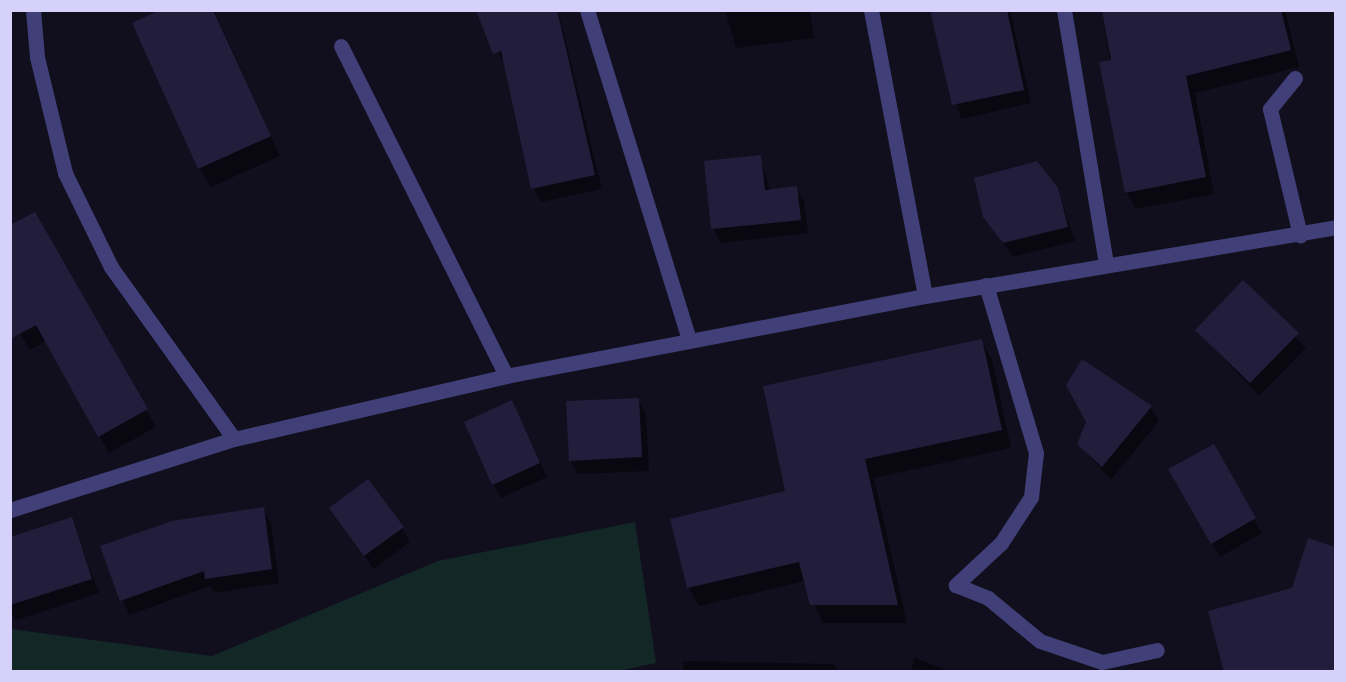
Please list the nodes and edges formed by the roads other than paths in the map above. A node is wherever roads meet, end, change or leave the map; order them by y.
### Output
1 (33, 10) edge
2 (587, 10) edge
3 (871, 10) edge
4 (1064, 10) edge
5 (341, 46) dead end
6 (1295, 78) dead end
7 (1335, 227) edge
8 (1300, 235) junction
9 (1106, 264) junction
10 (986, 285) junction
11 (925, 296) junction
12 (689, 339) junction
13 (506, 376) junction
14 (234, 439) junction
15 (10, 510) edge
16 (1157, 650) dead end

1 - 14 street
2 - 12 street
3 - 11 street
4 - 9 street
5 - 13 street
6 - 8 street
7 - 8 street
8 - 9 street
9 - 10 street
10 - 11 street
10 - 16 street
11 - 12 street
12 - 13 street
13 - 14 street
14 - 15 street

